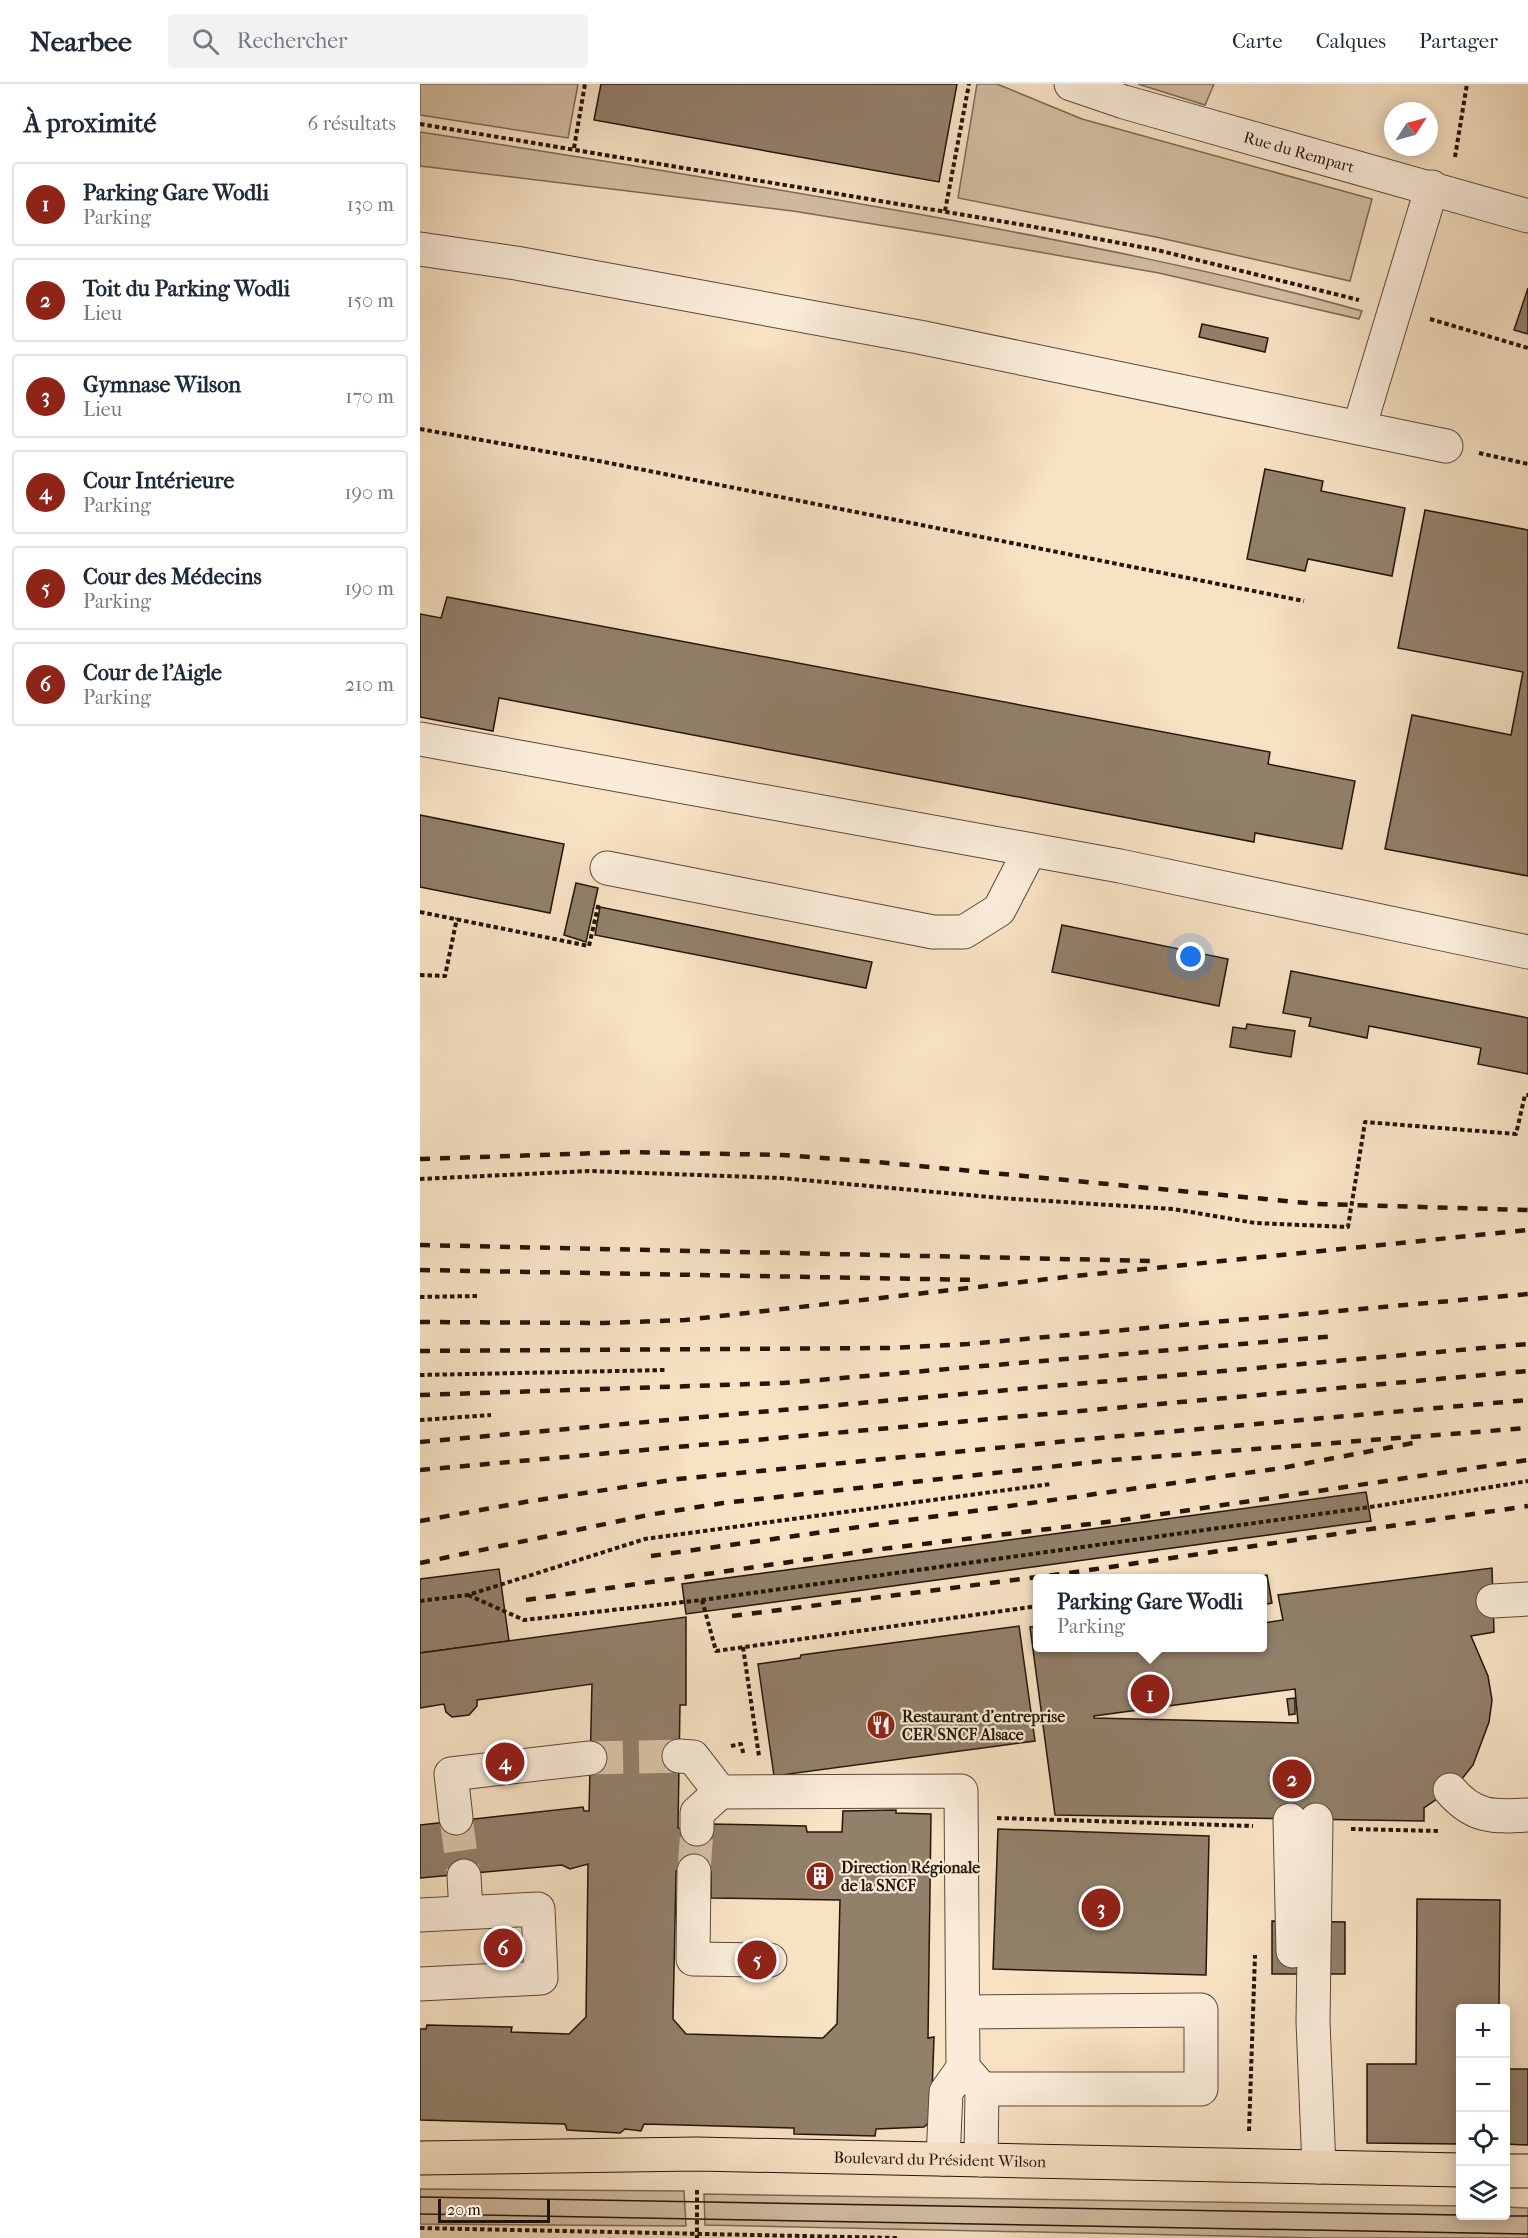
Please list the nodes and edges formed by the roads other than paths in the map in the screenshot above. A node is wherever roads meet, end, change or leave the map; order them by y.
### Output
1 (1071, 84) edge
2 (1441, 190) junction
3 (1528, 216) edge
4 (420, 249) edge
5 (1359, 428) junction
6 (1446, 447) road end
7 (420, 739) edge
8 (1029, 852) junction
9 (607, 868) road end
10 (1528, 952) edge
11 (1528, 1599) edge
12 (1493, 1601) dead end
13 (679, 1756) tunnel mouth
14 (590, 1758) tunnel mouth
15 (1450, 1790) dead end
16 (720, 1792) junction
17 (1528, 1815) edge
18 (456, 1818) tunnel mouth
19 (1312, 1823) road end
20 (697, 1829) tunnel mouth
21 (694, 1871) tunnel mouth
22 (464, 1876) tunnel mouth
23 (466, 1912) junction
24 (420, 1915) edge
25 (770, 1960) dead end
26 (420, 1984) edge
27 (963, 2012) junction
28 (973, 2078) junction
29 (420, 2158) edge
30 (943, 2159) junction
31 (981, 2160) junction
32 (1319, 2167) junction
33 (1456, 2170) edge
34 (1510, 2171) edge
35 (1528, 2171) edge

1 - 2 street, Rue du Rempart
2 - 3 street, Rue du Rempart
2 - 5 street
4 - 5 street
5 - 6 street
7 - 8 street
8 - 9 street
8 - 10 street
11 - 12 street
13 - 16 street
14 - 18 street
15 - 17 street
16 - 20 street
16 - 27 street
19 - 32 street
21 - 25 street
22 - 23 street
23 - 24 street
23 - 26 street
27 - 28 street
27 - 28 street
28 - 30 street
28 - 31 street
29 - 30 main road, Boulevard du Président Wilson
30 - 31 main road, Boulevard du Président Wilson
31 - 32 main road, Boulevard du Président Wilson
32 - 33 main road, Boulevard du Président Wilson
34 - 35 main road

